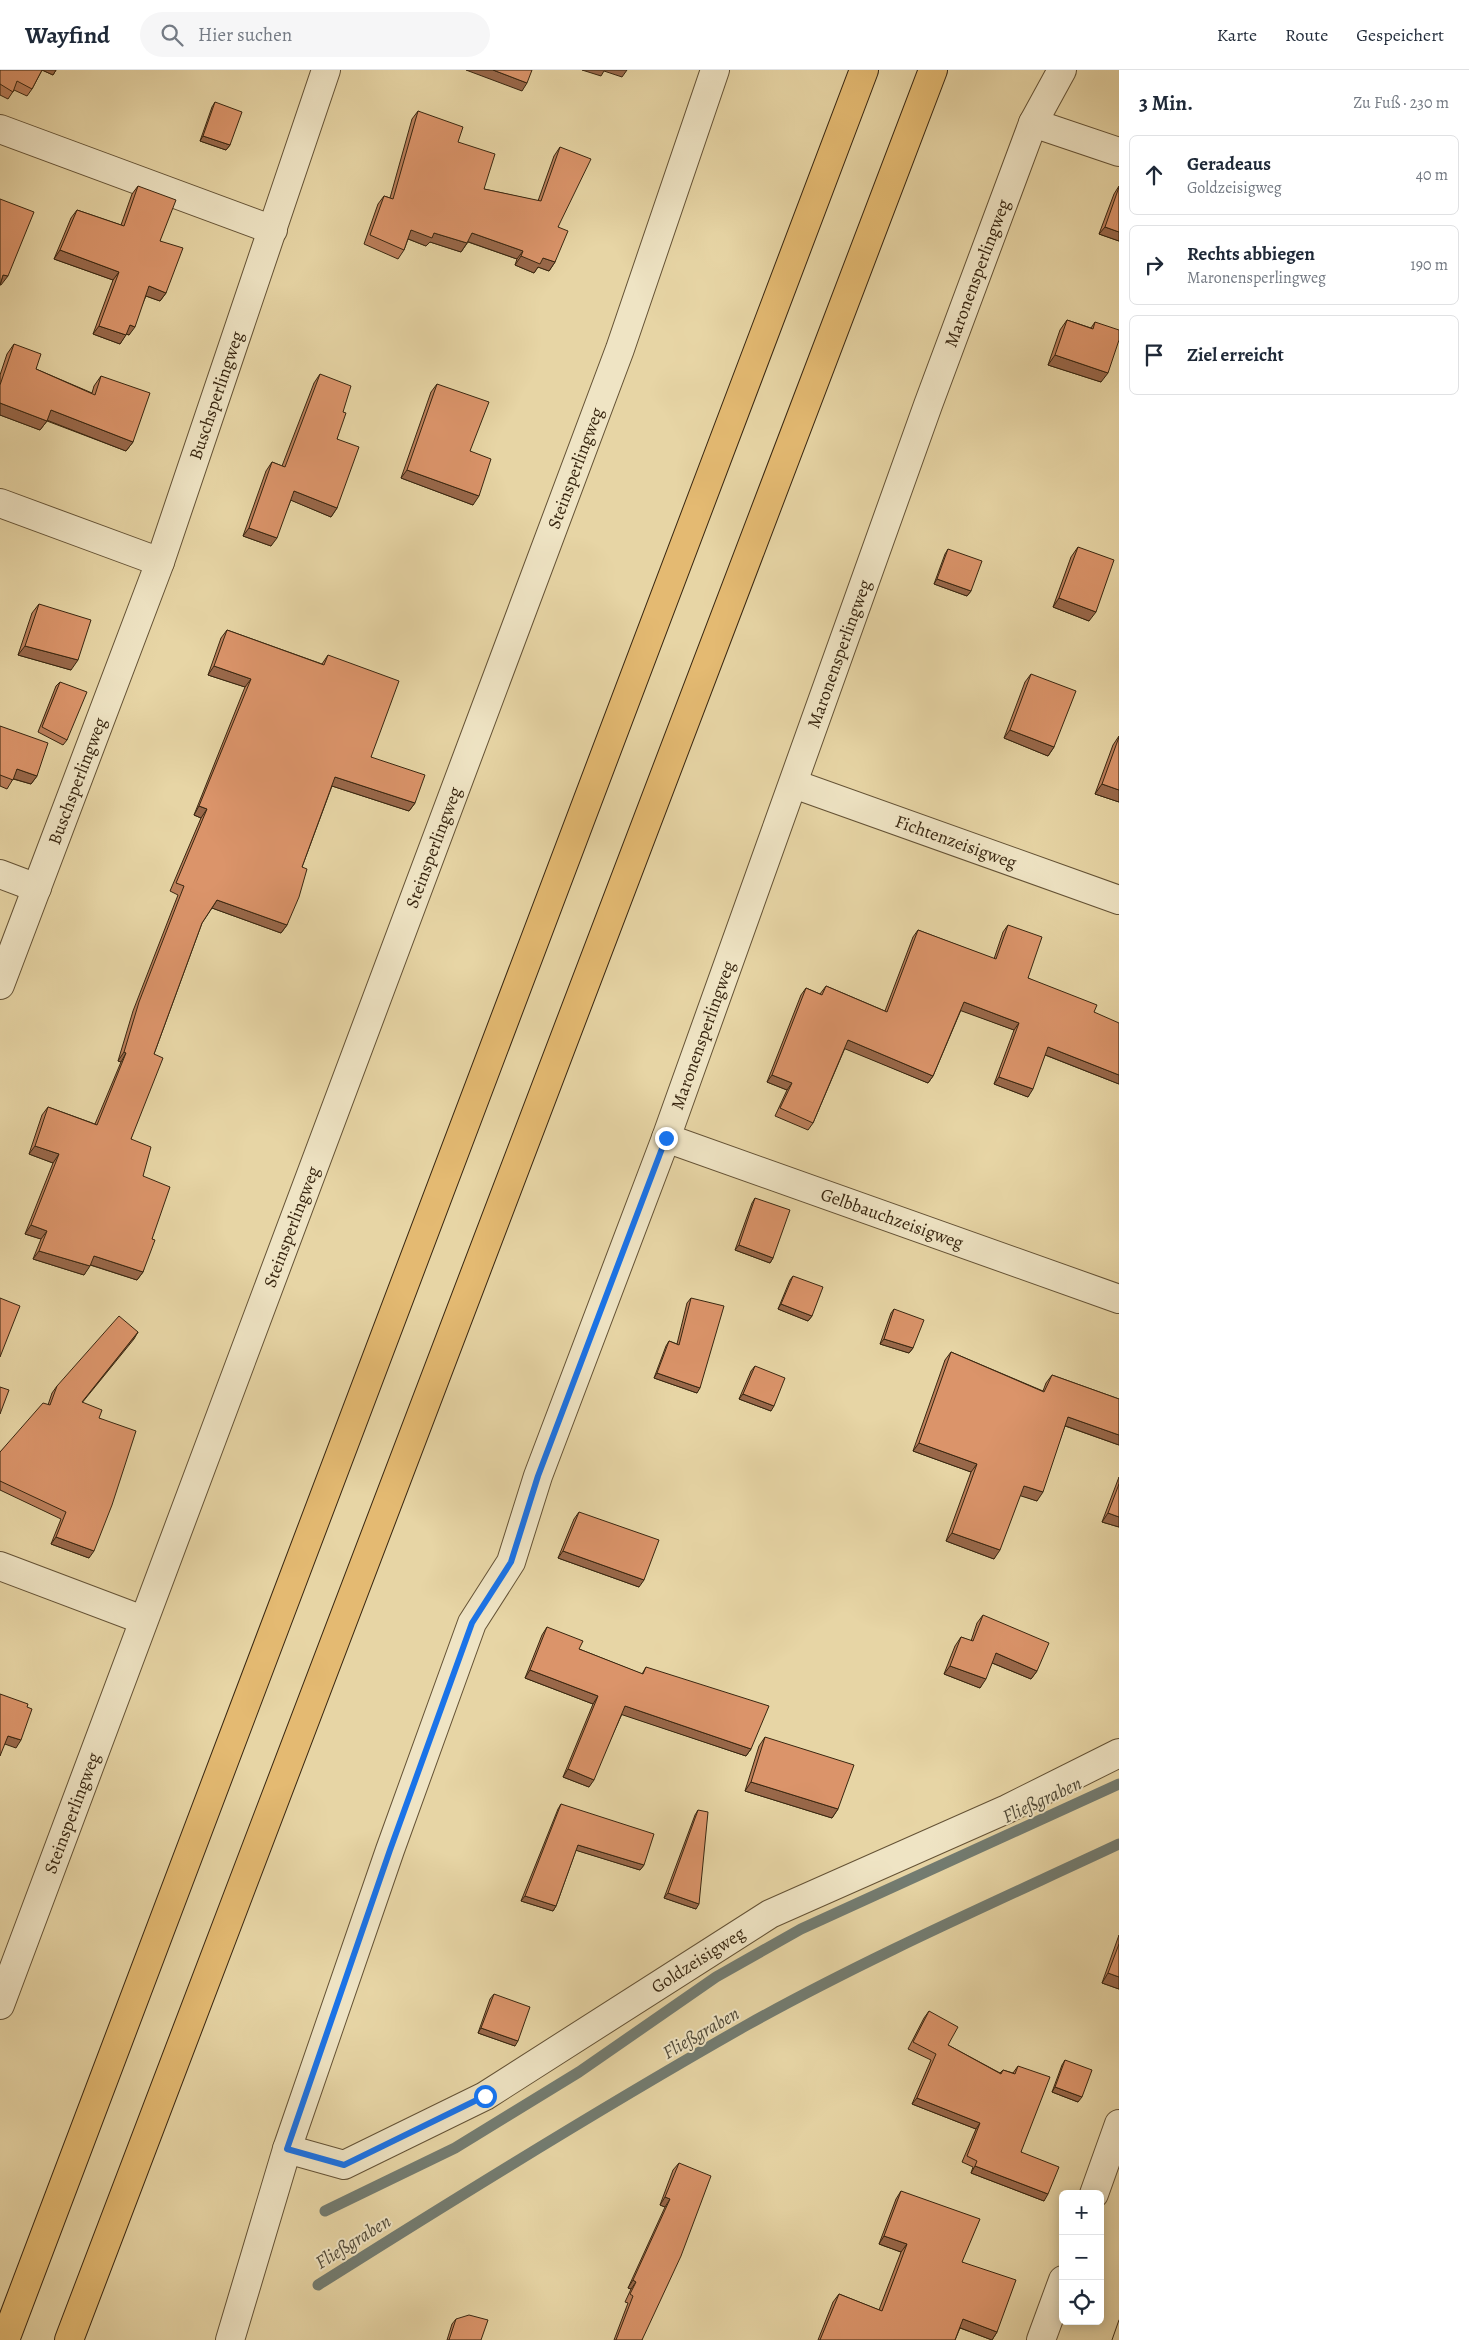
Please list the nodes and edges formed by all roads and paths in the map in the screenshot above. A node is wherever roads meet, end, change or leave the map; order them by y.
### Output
1 (326, 70) edge
2 (715, 70) edge
3 (864, 70) edge
4 (933, 70) edge
5 (1062, 70) edge
6 (1033, 123) junction
7 (0, 129) edge
8 (1119, 152) edge
9 (272, 230) junction
10 (0, 503) edge
11 (160, 562) junction
12 (794, 784) junction
13 (0, 874) edge
14 (37, 888) junction
15 (1119, 900) edge
16 (0, 985) edge
17 (666, 1138) junction
18 (1119, 1299) edge
19 (0, 1566) edge
20 (143, 1620) junction
21 (1119, 1753) edge
22 (0, 2005) edge
23 (1119, 2124) edge
24 (287, 2149) junction
25 (1095, 2190) edge
26 (1059, 2291) edge
27 (5, 2340) edge
28 (69, 2340) edge
29 (230, 2340) edge
30 (1041, 2340) edge

1 - 9 lane, Buschsperlingweg
2 - 20 lane, Steinsperlingweg
3 - 27 highway
4 - 28 highway
5 - 6 lane, Maronensperlingweg
6 - 8 lane
6 - 12 lane, Maronensperlingweg
7 - 9 lane
9 - 11 lane, Buschsperlingweg
10 - 11 lane
11 - 14 lane, Buschsperlingweg
12 - 15 lane, Fichtenzeisigweg
12 - 17 lane, Maronensperlingweg
13 - 14 lane
14 - 16 lane, Buschsperlingweg
17 - 18 lane, Gelbbauchzeisigweg
17 - 24 lane, Maronensperlingweg
19 - 20 lane
20 - 22 lane, Steinsperlingweg
21 - 24 lane, Goldzeisigweg
23 - 25 lane
24 - 29 lane, Maronensperlingweg
26 - 30 lane

